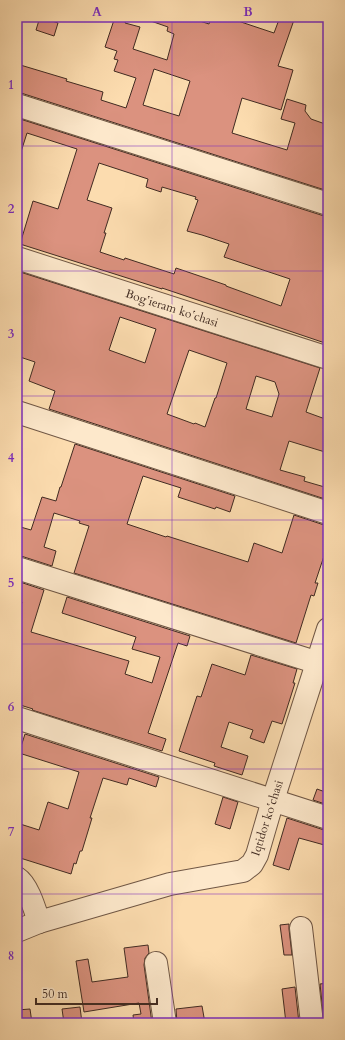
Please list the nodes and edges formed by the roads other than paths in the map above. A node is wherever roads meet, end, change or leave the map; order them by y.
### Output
1 (17, 105) edge
2 (328, 204) edge
3 (17, 258) edge
4 (328, 358) edge
5 (17, 412) edge
6 (328, 514) edge
7 (17, 568) edge
8 (328, 629) edge
9 (322, 664) edge
10 (17, 718) edge
11 (273, 800) junction
12 (328, 818) edge
13 (17, 878) edge
14 (39, 922) junction
15 (301, 928) dead end
16 (17, 930) edge
17 (156, 963) dead end
18 (165, 1023) edge
19 (312, 1023) edge

1 - 2 street
3 - 4 street, Bogʻieram koʻchasi
5 - 6 street
7 - 9 street
8 - 9 street, Iqtidor koʻchasi
9 - 11 street, Iqtidor koʻchasi
10 - 11 street
11 - 12 street
11 - 14 street, Iqtidor koʻchasi
13 - 14 street
14 - 16 street, Iqtidor koʻchasi
15 - 19 street
17 - 18 street

